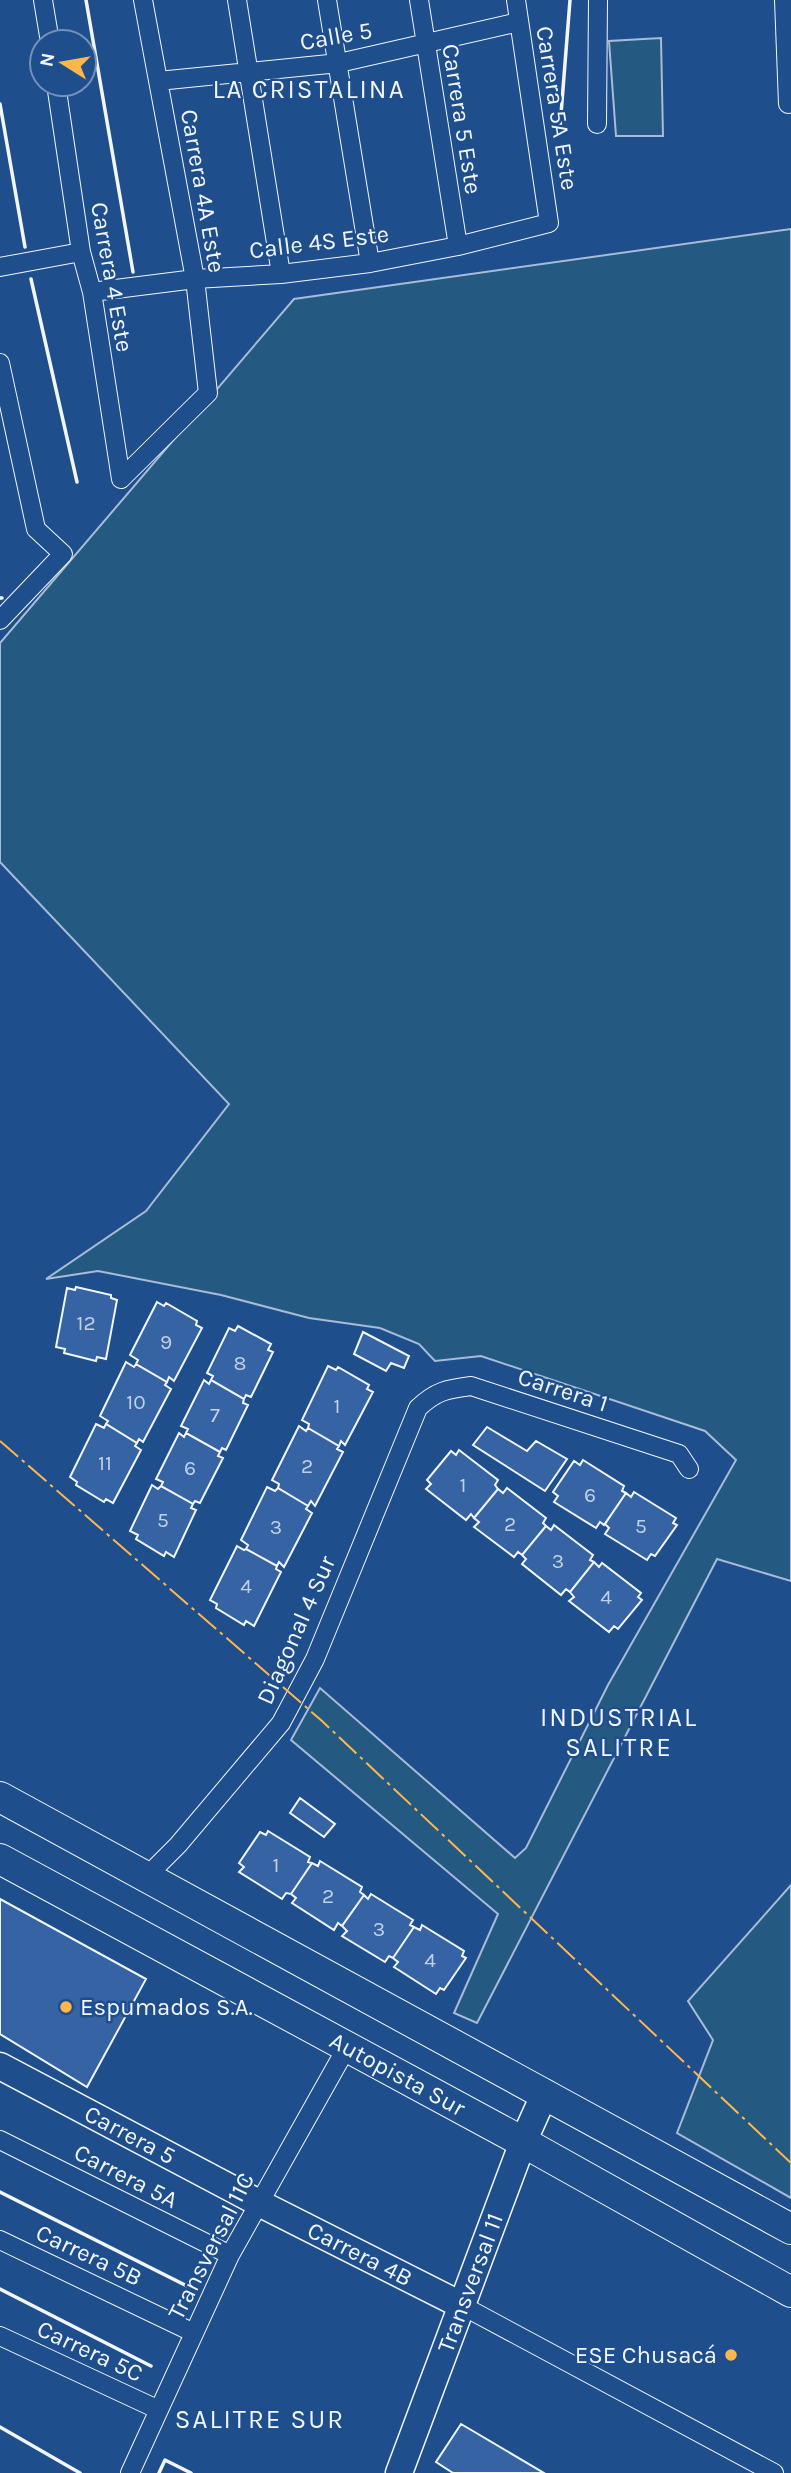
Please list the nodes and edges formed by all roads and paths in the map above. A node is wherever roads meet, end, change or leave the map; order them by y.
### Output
1 (43, 0) edge
2 (144, 0) edge
3 (237, 0) edge
4 (327, 0) edge
5 (419, 0) edge
6 (516, 0) edge
7 (598, 0) edge
8 (785, 0) edge
9 (519, 22) junction
10 (48, 28) edge
11 (426, 44) junction
12 (339, 63) junction
13 (249, 73) junction
14 (158, 81) junction
15 (58, 98) edge
16 (788, 104) dead end
17 (597, 124) dead end
18 (550, 223) joint
19 (458, 246) junction
20 (81, 252) junction
21 (370, 264) junction
22 (0, 267) edge
23 (281, 274) junction
24 (195, 279) junction
25 (92, 292) junction
26 (0, 363) edge
27 (121, 478) joint
28 (0, 620) edge
29 (418, 1408) joint
30 (689, 1469) dead end
31 (0, 1797) edge
32 (0, 1859) edge
33 (147, 1876) junction
34 (346, 2047) junction
35 (0, 2066) edge
36 (545, 2093) junction
37 (0, 2140) edge
38 (523, 2142) junction
39 (259, 2203) junction
40 (791, 2229) edge
41 (0, 2240) edge
42 (230, 2255) junction
43 (791, 2292) edge
44 (461, 2305) junction
45 (194, 2333) junction
46 (0, 2336) edge
47 (159, 2410) junction
48 (130, 2473) edge
49 (399, 2473) edge
50 (774, 2473) edge

1 - 10 street
2 - 14 street, Carrera 4A Este
3 - 13 street
4 - 12 street
5 - 11 street, Carrera 5 Este
6 - 9 street, Carrera 5A Este
7 - 17 street
8 - 16 street
9 - 11 street, Calle 5
9 - 18 street, Carrera 5A Este
11 - 12 street, Calle 5
11 - 19 street, Carrera 5 Este
12 - 13 street, Calle 5
12 - 21 street
13 - 14 street, Calle 5
13 - 23 street
14 - 24 street, Carrera 4A Este
15 - 20 street, Carrera 4 Este
18 - 19 street, Calle 4S Este
19 - 21 street, Calle 4S Este
20 - 22 street
20 - 25 street, Carrera 4 Este
21 - 23 street, Calle 4S Este
23 - 24 street, Calle 4S Este
24 - 25 street, Calle 4S Este
24 - 27 street, Carrera 4A Este
25 - 27 street, Carrera 4 Este
26 - 28 street
29 - 30 street, Carrera 1
29 - 33 street, Diagonal 4 Sur
31 - 33 highway
32 - 34 highway, Autopista Sur
33 - 36 highway
34 - 38 highway, Autopista Sur
34 - 39 street, Transversal 11C
35 - 39 main road, Carrera 5
36 - 38 main road, Transversal 11
36 - 40 highway
37 - 42 street, Carrera 5A
38 - 43 highway, Autopista Sur
38 - 44 main road, Transversal 11
39 - 42 street, Transversal 11C
39 - 44 main road, Carrera 4B
41 - 45 street, Carrera 5B
42 - 45 street, Transversal 11C
44 - 49 main road, Transversal 11
44 - 50 street
45 - 47 street, Transversal 11C
46 - 47 street, Carrera 5C
47 - 48 street, Transversal 11C

